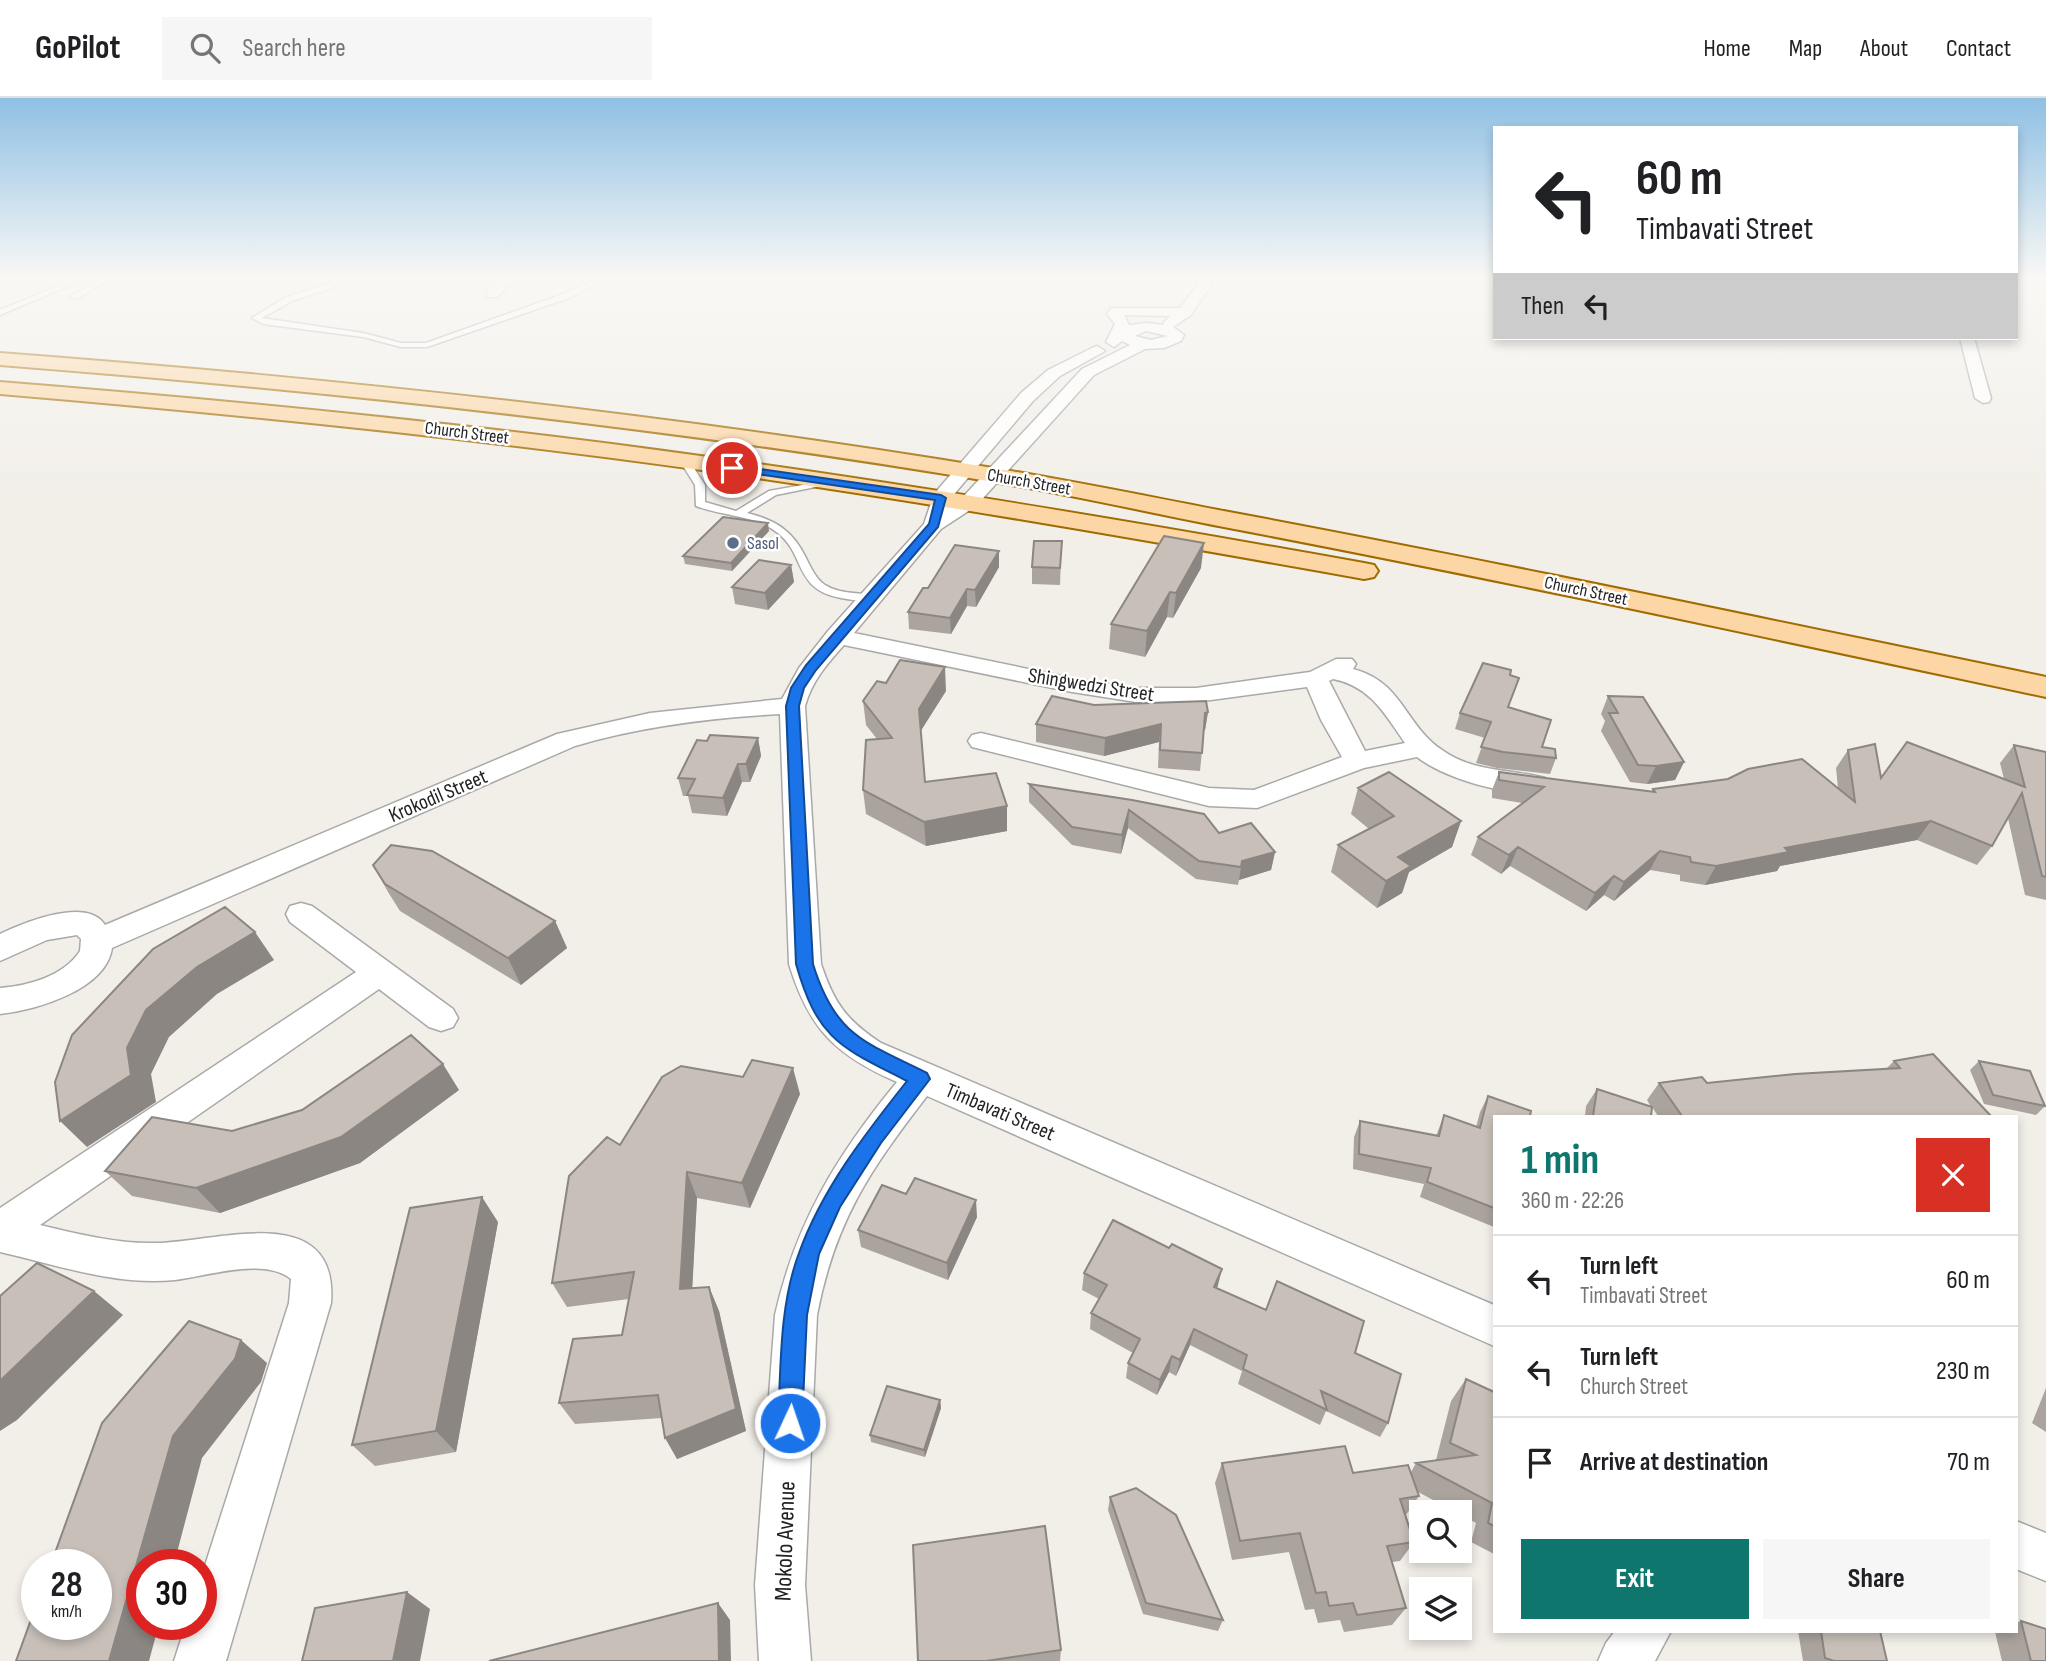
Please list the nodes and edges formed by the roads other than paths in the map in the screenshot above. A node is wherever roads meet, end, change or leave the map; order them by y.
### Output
1 (1096, 352) edge
2 (1127, 352) edge
3 (1971, 352) edge
4 (0, 359) edge
5 (0, 388) edge
6 (1070, 391) junction
7 (1983, 398) dead end
8 (1007, 419) junction
9 (685, 461) junction
10 (965, 471) junction
11 (995, 475) junction
12 (826, 482) junction
13 (941, 498) junction
14 (969, 502) junction
15 (738, 514) junction
16 (934, 525) junction
17 (870, 598) junction
18 (836, 636) junction
19 (1331, 672) junction
20 (2046, 687) edge
21 (792, 706) junction
22 (2046, 706) edge
23 (981, 741) dead end
24 (1421, 748) junction
25 (1357, 761) junction
26 (1563, 787) edge
27 (301, 914) dead end
28 (98, 941) junction
29 (0, 949) edge
30 (380, 972) junction
31 (4, 1007) edge
32 (441, 1018) dead end
33 (920, 1079) junction
34 (0, 1232) edge
35 (1493, 1326) edge
36 (2018, 1546) edge
37 (2046, 1557) edge
38 (1645, 1633) edge
39 (200, 1661) edge
40 (785, 1661) edge
41 (1625, 1661) edge

1 - 8 street, Timbavati Street
2 - 6 street
3 - 7 street
4 - 10 main road, Church Street
5 - 9 main road, Church Street
6 - 8 street
6 - 11 street, Timbavati Street
8 - 10 street, Timbavati Street
9 - 12 main road, Church Street
9 - 15 lane
10 - 11 main road, Church Street
10 - 13 street, Timbavati Street
11 - 14 street, Timbavati Street
11 - 20 main road, Church Street
12 - 13 main road, Church Street
12 - 15 lane
13 - 14 main road, Church Street
13 - 16 street, Timbavati Street
14 - 16 street, Timbavati Street
14 - 22 main road, Church Street
15 - 17 lane
16 - 17 street, Timbavati Street
17 - 18 street, Timbavati Street
18 - 19 street, Shingwedzi Street
18 - 21 street, Timbavati Street
19 - 24 street
19 - 25 street
21 - 28 street, Krokodil Street
21 - 33 street, Timbavati Street
23 - 25 street
24 - 25 street
24 - 26 street
27 - 30 street
28 - 29 street
28 - 31 street
30 - 32 street
30 - 34 street
33 - 35 street, Timbavati Street
33 - 40 street, Mokolo Avenue
34 - 39 street
36 - 37 street
38 - 41 street

